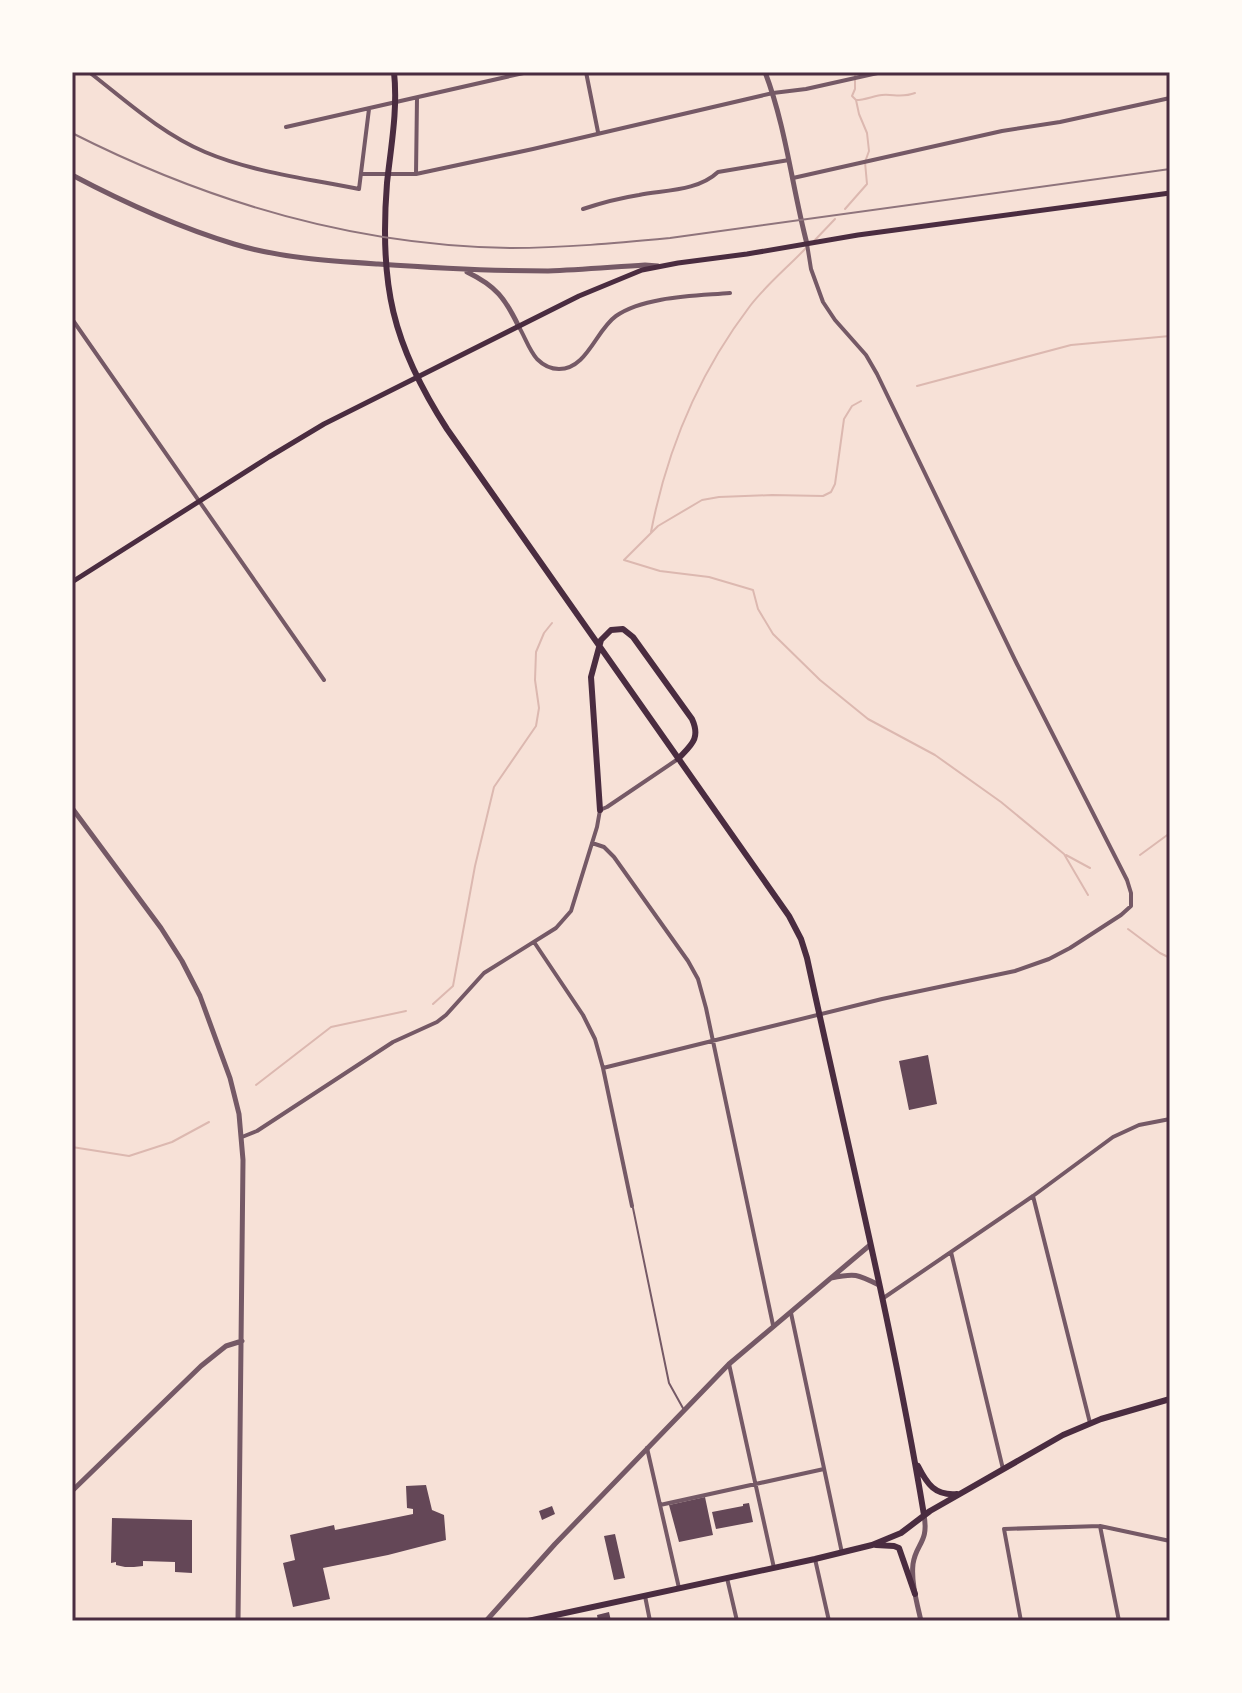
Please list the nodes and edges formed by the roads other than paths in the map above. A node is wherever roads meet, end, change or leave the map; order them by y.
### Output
1 (89, 72) edge
2 (394, 72) edge
3 (528, 72) edge
4 (586, 72) edge
5 (765, 72) edge
6 (882, 72) edge
7 (773, 93) junction
8 (417, 98) junction
9 (1170, 98) edge
10 (396, 102) junction
11 (369, 109) junction
12 (286, 127) dead end
13 (598, 132) junction
14 (789, 160) junction
15 (362, 174) junction
16 (416, 174) junction
17 (72, 175) edge
18 (793, 178) junction
19 (1170, 193) edge
20 (583, 209) dead end
21 (807, 244) junction
22 (660, 266) junction
23 (462, 270) junction
24 (730, 293) dead end
25 (72, 319) edge
26 (519, 327) junction
27 (200, 501) junction
28 (72, 582) edge
29 (324, 680) dead end
30 (678, 759) junction
31 (72, 808) edge
32 (600, 810) junction
33 (592, 843) junction
34 (534, 942) junction
35 (819, 1015) junction
36 (712, 1041) junction
37 (603, 1068) junction
38 (1170, 1119) edge
39 (242, 1137) junction
40 (1033, 1196) junction
41 (632, 1206) joint
42 (870, 1245) junction
43 (951, 1252) junction
44 (830, 1278) junction
45 (879, 1285) junction
46 (882, 1299) junction
47 (790, 1311) junction
48 (773, 1325) junction
49 (242, 1341) junction
50 (729, 1364) junction
51 (1170, 1399) edge
52 (684, 1410) junction
53 (1090, 1423) junction
54 (647, 1448) junction
55 (915, 1459) junction
56 (824, 1469) junction
57 (1003, 1469) junction
58 (755, 1484) junction
59 (72, 1491) edge
60 (962, 1493) junction
61 (660, 1505) junction
62 (924, 1515) junction
63 (1100, 1526) junction
64 (1170, 1541) edge
65 (872, 1545) junction
66 (842, 1553) junction
67 (815, 1559) junction
68 (774, 1568) junction
69 (727, 1578) junction
70 (679, 1588) junction
71 (915, 1594) junction
72 (645, 1596) junction
73 (558, 1618) edge
74 (238, 1621) edge
75 (486, 1621) edge
76 (528, 1621) edge
77 (650, 1621) edge
78 (737, 1621) edge
79 (829, 1621) edge
80 (921, 1621) edge
81 (1021, 1621) edge
82 (1119, 1621) edge

1 - 15 street
2 - 10 main road
3 - 8 street
4 - 13 street
5 - 7 street
6 - 7 street
7 - 13 street
7 - 14 street
8 - 10 street
8 - 16 street
9 - 18 street
10 - 11 street
10 - 30 main road
11 - 12 street
11 - 15 street
13 - 16 street
14 - 18 street
14 - 20 street
15 - 16 street
17 - 23 street
18 - 21 street
19 - 21 main road
21 - 22 main road
21 - 35 street
22 - 23 street
22 - 26 main road
23 - 26 street
24 - 26 street
25 - 27 street
26 - 27 main road
27 - 28 main road
27 - 29 street
30 - 32 street
30 - 32 main road
30 - 35 main road
31 - 39 street
32 - 33 street
33 - 34 street
33 - 36 street
34 - 37 street
34 - 39 street
35 - 36 street
35 - 42 main road
36 - 37 street
36 - 48 street
37 - 41 street
38 - 40 street
39 - 49 street
40 - 43 street
40 - 53 street
41 - 52 lane
42 - 44 street
42 - 45 main road
43 - 46 street
43 - 57 street
44 - 45 street
44 - 47 street
45 - 46 main road
46 - 55 main road
47 - 48 street
47 - 56 street
48 - 50 street
49 - 59 street
49 - 74 street
50 - 52 street
50 - 58 street
51 - 53 main road
52 - 54 street
53 - 57 main road
54 - 61 street
54 - 75 street
55 - 60 main road
55 - 62 main road
56 - 58 street
56 - 66 street
57 - 60 main road
58 - 61 street
58 - 68 street
60 - 62 main road
61 - 70 street
62 - 65 main road
62 - 71 street
63 - 64 street
63 - 81 street
63 - 82 street
65 - 66 main road
65 - 71 main road
66 - 67 main road
67 - 68 main road
67 - 79 street
68 - 69 main road
69 - 70 main road
69 - 78 street
70 - 72 main road
71 - 80 street
72 - 73 main road
72 - 77 street
73 - 76 main road

